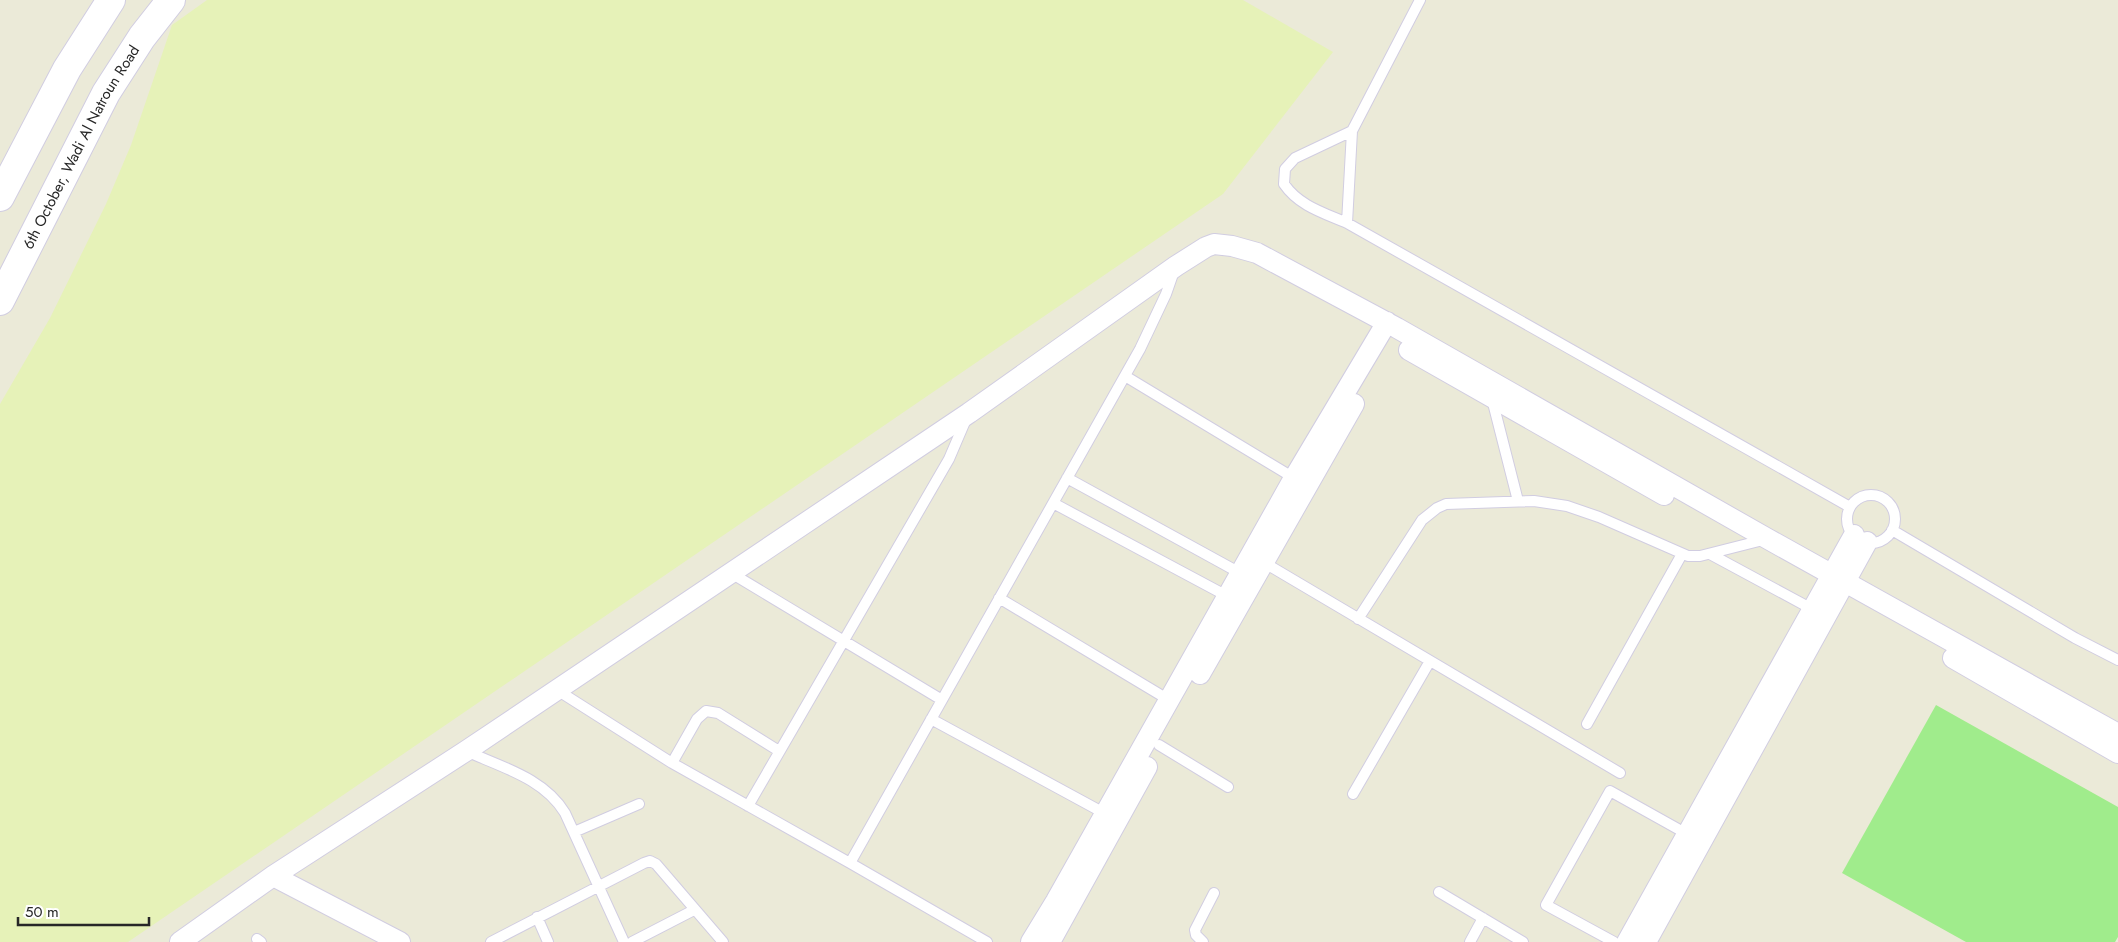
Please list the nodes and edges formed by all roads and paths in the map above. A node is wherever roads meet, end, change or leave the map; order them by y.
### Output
1 (111, 0) edge
2 (171, 0) edge
3 (1420, 0) edge
4 (1352, 131) junction
5 (0, 197) edge
6 (1348, 223) junction
7 (1176, 266) junction
8 (0, 301) edge
9 (1389, 331) junction
10 (1124, 376) junction
11 (1492, 399) junction
12 (969, 413) junction
13 (1067, 478) junction
14 (1300, 482) junction
15 (1518, 501) junction
16 (1053, 503) junction
17 (1850, 507) junction
18 (1892, 530) junction
19 (1860, 539) junction
20 (1758, 541) junction
21 (1682, 554) junction
22 (1710, 554) junction
23 (1257, 559) junction
24 (731, 573) junction
25 (1247, 577) junction
26 (1836, 584) junction
27 (1227, 596) junction
28 (1000, 598) junction
29 (1812, 610) junction
30 (1358, 619) junction
31 (843, 642) junction
32 (2118, 660) edge
33 (1430, 661) junction
34 (557, 690) junction
35 (942, 700) junction
36 (1175, 704) junction
37 (931, 719) junction
38 (1587, 724) dead end
39 (2118, 734) edge
40 (1159, 745) junction
41 (466, 751) junction
42 (780, 751) junction
43 (2118, 753) edge
44 (672, 764) junction
45 (1620, 773) dead end
46 (1228, 787) dead end
47 (1354, 794) dead end
48 (638, 804) dead end
49 (748, 806) junction
50 (1111, 817) junction
51 (574, 832) junction
52 (1694, 839) junction
53 (850, 863) junction
54 (273, 876) junction
55 (599, 886) junction
56 (1214, 892) dead end
57 (1439, 892) dead end
58 (694, 910) junction
59 (537, 917) junction
60 (1483, 918) junction
61 (180, 942) edge
62 (400, 942) edge
63 (491, 942) edge
64 (548, 942) edge
65 (624, 942) edge
66 (632, 942) edge
67 (723, 942) edge
68 (987, 942) edge
69 (1030, 942) edge
70 (1050, 942) edge
71 (1203, 942) edge
72 (1470, 942) edge
73 (1523, 942) edge
74 (1614, 942) edge
75 (1627, 942) edge
76 (1646, 942) edge

1 - 5 street
2 - 8 street, 6th October, Wadi Al Natroun Road
3 - 4 lane
4 - 6 lane
4 - 6 lane
6 - 17 lane
7 - 9 street
7 - 10 lane
7 - 12 street
9 - 11 street
9 - 14 street
9 - 20 street
10 - 13 lane
10 - 14 lane
11 - 15 lane
11 - 20 street
12 - 24 street
12 - 31 lane
13 - 16 lane
13 - 25 lane
14 - 23 street
15 - 21 lane
15 - 30 lane
16 - 27 lane
16 - 28 lane
17 - 18 lane
17 - 19 lane
18 - 19 lane
18 - 32 lane
19 - 26 street
20 - 22 lane
20 - 26 street
21 - 22 lane
21 - 38 lane
22 - 29 lane
23 - 25 street
23 - 30 lane
24 - 31 lane
24 - 34 street
25 - 27 street
25 - 36 street
26 - 29 street
26 - 39 street
26 - 43 street
26 - 52 street
27 - 36 street
28 - 35 lane
28 - 36 lane
29 - 52 street
30 - 33 lane
31 - 35 lane
31 - 42 lane
33 - 45 lane
33 - 47 lane
34 - 41 street
34 - 44 lane
35 - 37 lane
36 - 40 street
36 - 50 street
37 - 50 lane
37 - 53 lane
40 - 46 lane
40 - 50 street
41 - 51 lane
41 - 54 street
42 - 44 lane
42 - 49 lane
44 - 49 lane
48 - 51 lane
49 - 53 lane
50 - 69 street
50 - 70 street
51 - 55 lane
52 - 74 lane
52 - 75 street
52 - 76 street
53 - 68 lane
54 - 61 street
54 - 62 street
55 - 58 lane
55 - 59 lane
55 - 65 lane
56 - 71 lane
57 - 60 lane
58 - 66 lane
58 - 67 lane
59 - 63 lane
59 - 64 lane
60 - 72 lane
60 - 73 lane

